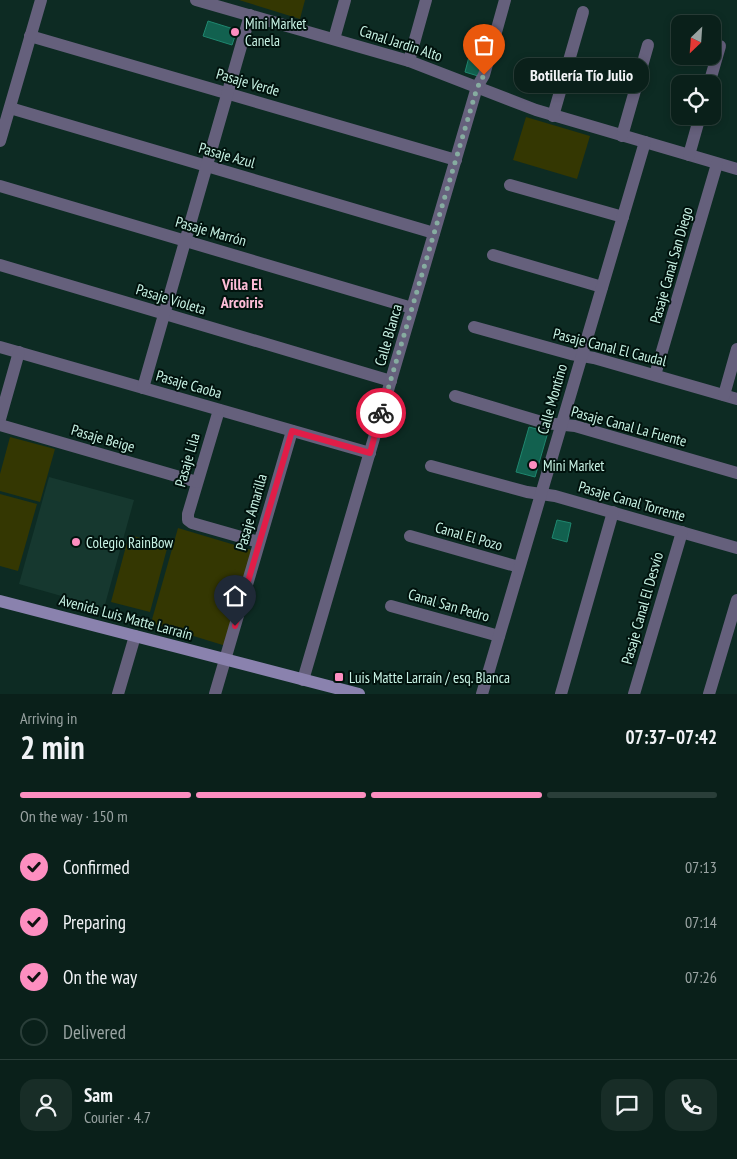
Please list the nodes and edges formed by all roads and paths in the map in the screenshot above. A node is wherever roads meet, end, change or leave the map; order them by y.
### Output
1 (41, 0) edge
2 (345, 0) edge
3 (426, 0) edge
4 (505, 0) edge
5 (202, 1) edge
6 (583, 12) dead end
7 (250, 16) junction
8 (30, 36) junction
9 (334, 39) junction
10 (648, 45) dead end
11 (409, 61) junction
12 (477, 88) junction
13 (228, 93) junction
14 (10, 108) junction
15 (553, 116) junction
16 (697, 125) edge
17 (622, 136) junction
18 (0, 140) edge
19 (645, 142) junction
20 (689, 155) junction
21 (456, 160) junction
22 (717, 164) junction
23 (207, 166) junction
24 (737, 169) edge
25 (510, 185) dead end
26 (0, 186) edge
27 (623, 217) junction
28 (434, 233) junction
29 (185, 241) junction
30 (493, 255) dead end
31 (0, 265) edge
32 (602, 287) junction
33 (412, 308) junction
34 (164, 314) junction
35 (474, 327) dead end
36 (0, 347) edge
37 (737, 349) edge
38 (19, 352) junction
39 (582, 356) junction
40 (656, 375) junction
41 (391, 381) junction
42 (142, 388) junction
43 (724, 395) junction
44 (455, 396) dead end
45 (737, 399) edge
46 (219, 410) junction
47 (0, 419) edge
48 (0, 425) edge
49 (561, 425) junction
50 (292, 431) junction
51 (370, 453) junction
52 (431, 466) dead end
53 (737, 473) edge
54 (197, 482) junction
55 (541, 494) junction
56 (613, 512) junction
57 (682, 532) junction
58 (410, 536) dead end
59 (260, 542) junction
60 (736, 544) edge
61 (520, 567) junction
62 (0, 602) edge
63 (737, 602) edge
64 (391, 606) dead end
65 (135, 636) junction
66 (499, 636) junction
67 (225, 660) junction
68 (303, 680) junction
69 (118, 694) edge
70 (215, 694) edge
71 (359, 694) edge
72 (482, 694) edge
73 (561, 694) edge
74 (634, 694) edge
75 (709, 694) edge

1 - 8 street
2 - 9 street
3 - 11 street
4 - 12 street, Calle Blanca
5 - 7 street, Canal Jardin Alto
6 - 15 street
7 - 9 street, Canal Jardin Alto
7 - 13 street
8 - 13 street, Pasaje Verde
8 - 14 street
9 - 11 street, Canal Jardin Alto
10 - 17 street
11 - 12 street, Canal Jardin Alto
12 - 15 street, Canal Jardin Alto
12 - 21 street, Calle Blanca
13 - 21 street, Pasaje Verde
13 - 23 street
14 - 18 street
14 - 23 street, Pasaje Azul
15 - 17 street, Canal Jardin Alto
16 - 20 street
17 - 19 street, Canal Jardin Alto
19 - 20 street, Canal Jardin Alto
19 - 27 street, Calle Montino
20 - 22 street, Canal Jardin Alto
21 - 28 street, Calle Blanca
22 - 24 street, Canal Jardin Alto
22 - 40 street, Pasaje Canal San Diego
23 - 28 street, Pasaje Azul
23 - 29 street
25 - 27 street
26 - 29 street, Pasaje Marrón
27 - 32 street, Calle Montino
28 - 33 street, Calle Blanca
29 - 33 street, Pasaje Marrón
29 - 34 street
30 - 32 street
31 - 34 street, Pasaje Violeta
32 - 39 street, Calle Montino
33 - 41 street, Calle Blanca
34 - 41 street, Pasaje Violeta
34 - 42 street
35 - 39 street, Pasaje Canal El Caudal
36 - 38 street, Pasaje Caoba
37 - 43 street
38 - 42 street, Pasaje Caoba
38 - 47 street
39 - 40 street, Pasaje Canal El Caudal
39 - 49 street, Calle Montino
40 - 43 street, Pasaje Canal El Caudal
41 - 51 street, Calle Blanca
42 - 46 street, Pasaje Caoba
43 - 45 street, Pasaje Canal El Caudal
44 - 49 street, Pasaje Canal La Fuente
46 - 50 street, Pasaje Caoba
46 - 54 street, Pasaje Lila
48 - 54 street, Pasaje Beige
49 - 53 street, Pasaje Canal La Fuente
49 - 55 street, Calle Montino
50 - 51 street, Pasaje Caoba
50 - 59 street, Pasaje Amarilla
51 - 68 street, Calle Blanca
52 - 55 street, Pasaje Canal Torrente
54 - 59 street, Pasaje Lila
55 - 56 street, Pasaje Canal Torrente
55 - 61 street, Calle Montino
56 - 57 street, Pasaje Canal Torrente
56 - 73 street
57 - 60 street, Pasaje Canal Torrente
57 - 74 street, Pasaje Canal El Desvío
58 - 61 street, Canal El Pozo
59 - 67 street, Pasaje Amarilla
61 - 66 street, Calle Montino
62 - 65 street, Avenida Luis Matte Larraín
63 - 75 street
64 - 66 street, Canal San Pedro
65 - 67 street, Avenida Luis Matte Larraín
65 - 69 street
66 - 72 street, Calle Montino
67 - 68 street, Avenida Luis Matte Larraín
67 - 70 street, Pasaje Amarilla
68 - 71 street, Avenida Luis Matte Larraín

